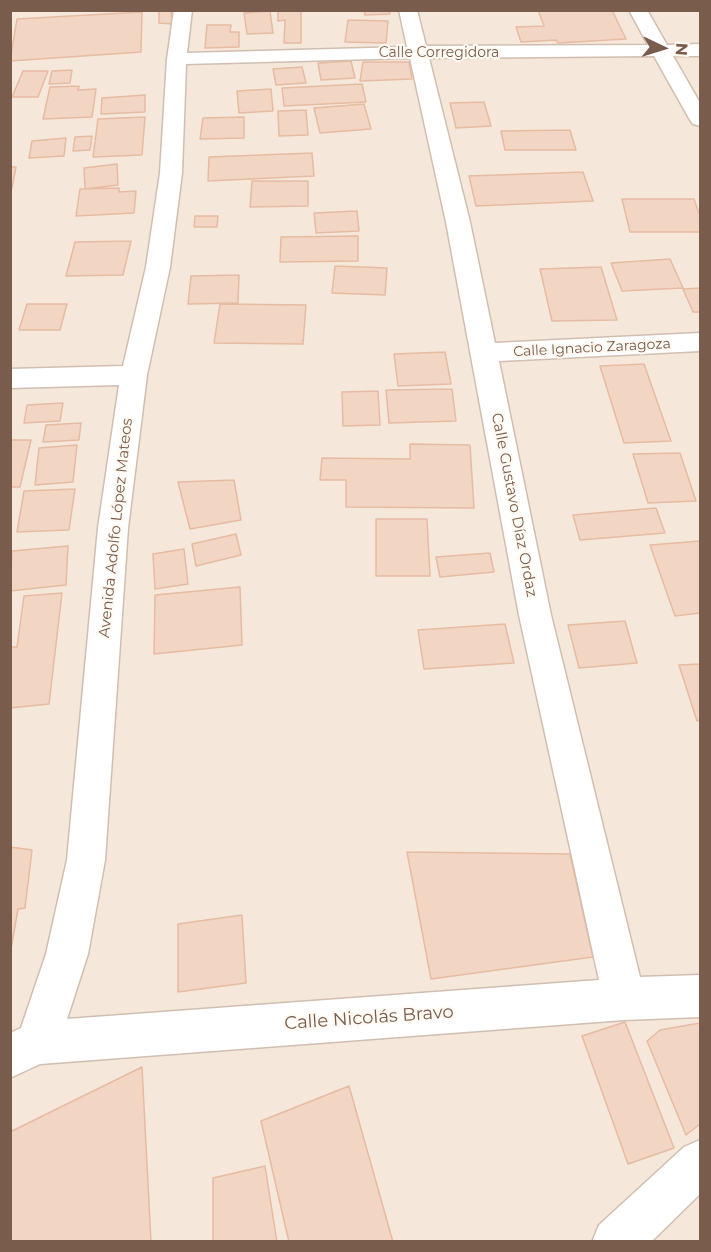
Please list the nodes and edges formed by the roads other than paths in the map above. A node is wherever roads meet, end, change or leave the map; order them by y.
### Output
1 (183, 10) edge
2 (408, 10) edge
3 (638, 10) edge
4 (700, 50) edge
5 (663, 51) junction
6 (420, 52) junction
7 (177, 59) junction
8 (700, 120) edge
9 (700, 342) edge
10 (484, 353) junction
11 (134, 375) junction
12 (10, 380) edge
13 (700, 996) edge
14 (624, 999) junction
15 (24, 1049) edge
16 (700, 1163) edge
17 (616, 1242) edge

1 - 7 street, Avenida Adolfo López Mateos
2 - 6 street, Calle Gustavo Díaz Ordaz
3 - 5 street
4 - 5 street, Calle Corregidora
5 - 6 street, Calle Corregidora
5 - 8 street
6 - 7 street, Calle Corregidora
6 - 10 street, Calle Gustavo Díaz Ordaz
7 - 11 street, Avenida Adolfo López Mateos
9 - 10 street, Calle Ignacio Zaragoza
10 - 14 street, Calle Gustavo Díaz Ordaz
11 - 12 street
11 - 15 street, Avenida Adolfo López Mateos
13 - 14 street, Calle Nicolás Bravo
14 - 15 street, Calle Nicolás Bravo
16 - 17 street

